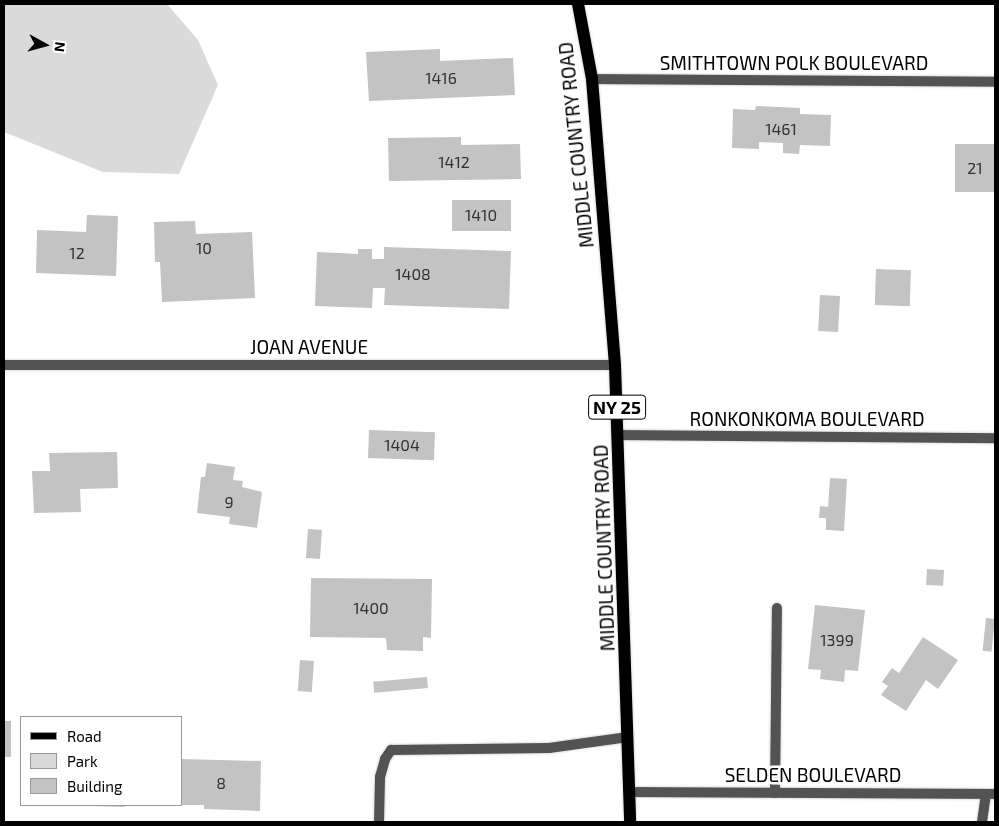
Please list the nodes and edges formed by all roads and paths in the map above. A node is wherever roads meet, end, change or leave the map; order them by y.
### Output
1 (578, 4) edge
2 (592, 79) junction
3 (995, 82) edge
4 (4, 365) edge
5 (615, 365) junction
6 (619, 435) junction
7 (995, 438) edge
8 (776, 608) dead end
9 (628, 737) junction
10 (630, 792) junction
11 (775, 793) junction
12 (991, 794) edge
13 (379, 822) edge
14 (630, 822) edge
15 (982, 822) edge

1 - 2 main road, MIDDLE COUNTRY ROAD / NY 25
2 - 3 street, SMITHTOWN POLK BOULEVARD
2 - 5 main road, MIDDLE COUNTRY ROAD / NY 25
4 - 5 street, JOAN AVENUE
5 - 6 main road, MIDDLE COUNTRY ROAD / NY 25
6 - 7 street, RONKONKOMA BOULEVARD
6 - 9 main road, MIDDLE COUNTRY ROAD / NY 25
8 - 11 street
9 - 10 main road, MIDDLE COUNTRY ROAD / NY 25
9 - 13 street
10 - 11 street, SELDEN BOULEVARD
10 - 14 main road, MIDDLE COUNTRY ROAD / NY 25
11 - 12 street, SELDEN BOULEVARD
12 - 15 street

